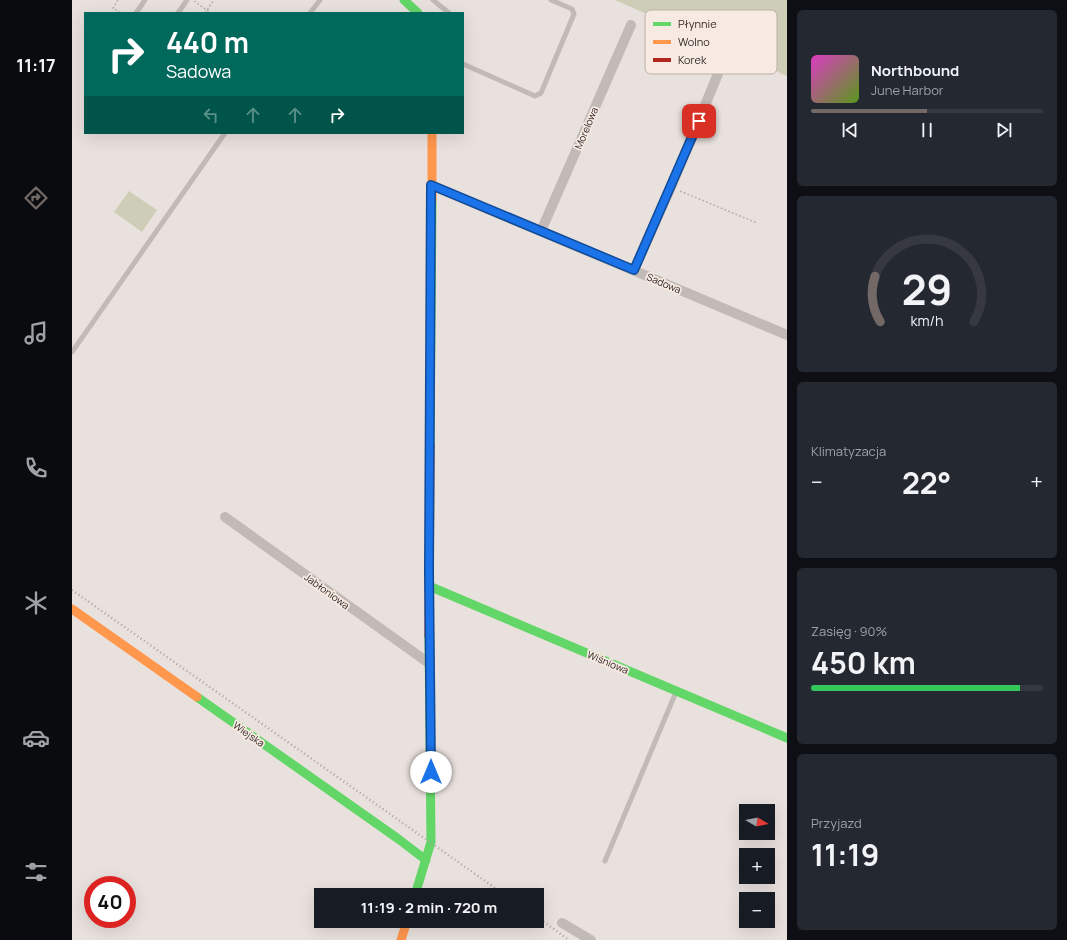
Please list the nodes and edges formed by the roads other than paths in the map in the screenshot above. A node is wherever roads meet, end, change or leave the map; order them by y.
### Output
1 (145, 0) edge
2 (187, 0) edge
3 (320, 0) edge
4 (404, 0) edge
5 (433, 0) edge
6 (551, 0) edge
7 (559, 2) edge
8 (137, 12) edge
9 (179, 12) edge
10 (311, 12) edge
11 (417, 12) edge
12 (448, 12) edge
13 (631, 25) dead end
14 (464, 64) edge
15 (718, 74) edge
16 (224, 134) edge
17 (432, 134) edge
18 (431, 185) junction
19 (542, 232) junction
20 (634, 270) junction
21 (787, 335) edge
22 (72, 352) edge
23 (225, 517) dead end
24 (429, 586) junction
25 (72, 609) edge
26 (430, 664) junction
27 (676, 692) junction
28 (787, 738) edge
29 (426, 860) junction
30 (605, 861) dead end
31 (417, 888) edge
32 (562, 923) dead end
33 (405, 928) edge
34 (401, 940) edge
35 (591, 940) edge

1 - 8 lane
2 - 9 lane
3 - 10 lane
4 - 11 street
5 - 12 lane
6 - 7 lane
7 - 14 lane
13 - 19 street, Morelowa
15 - 20 street
16 - 22 lane
17 - 18 street
18 - 19 street, Sadowa
18 - 24 street
19 - 20 street, Sadowa
20 - 21 street, Sadowa
23 - 26 street, Jabłoniowa
24 - 26 street
24 - 27 street, Wiśniowa
25 - 29 street, Wiejska
26 - 29 street
27 - 28 street, Wiśniowa
27 - 30 lane
29 - 31 street
32 - 35 street
33 - 34 street

